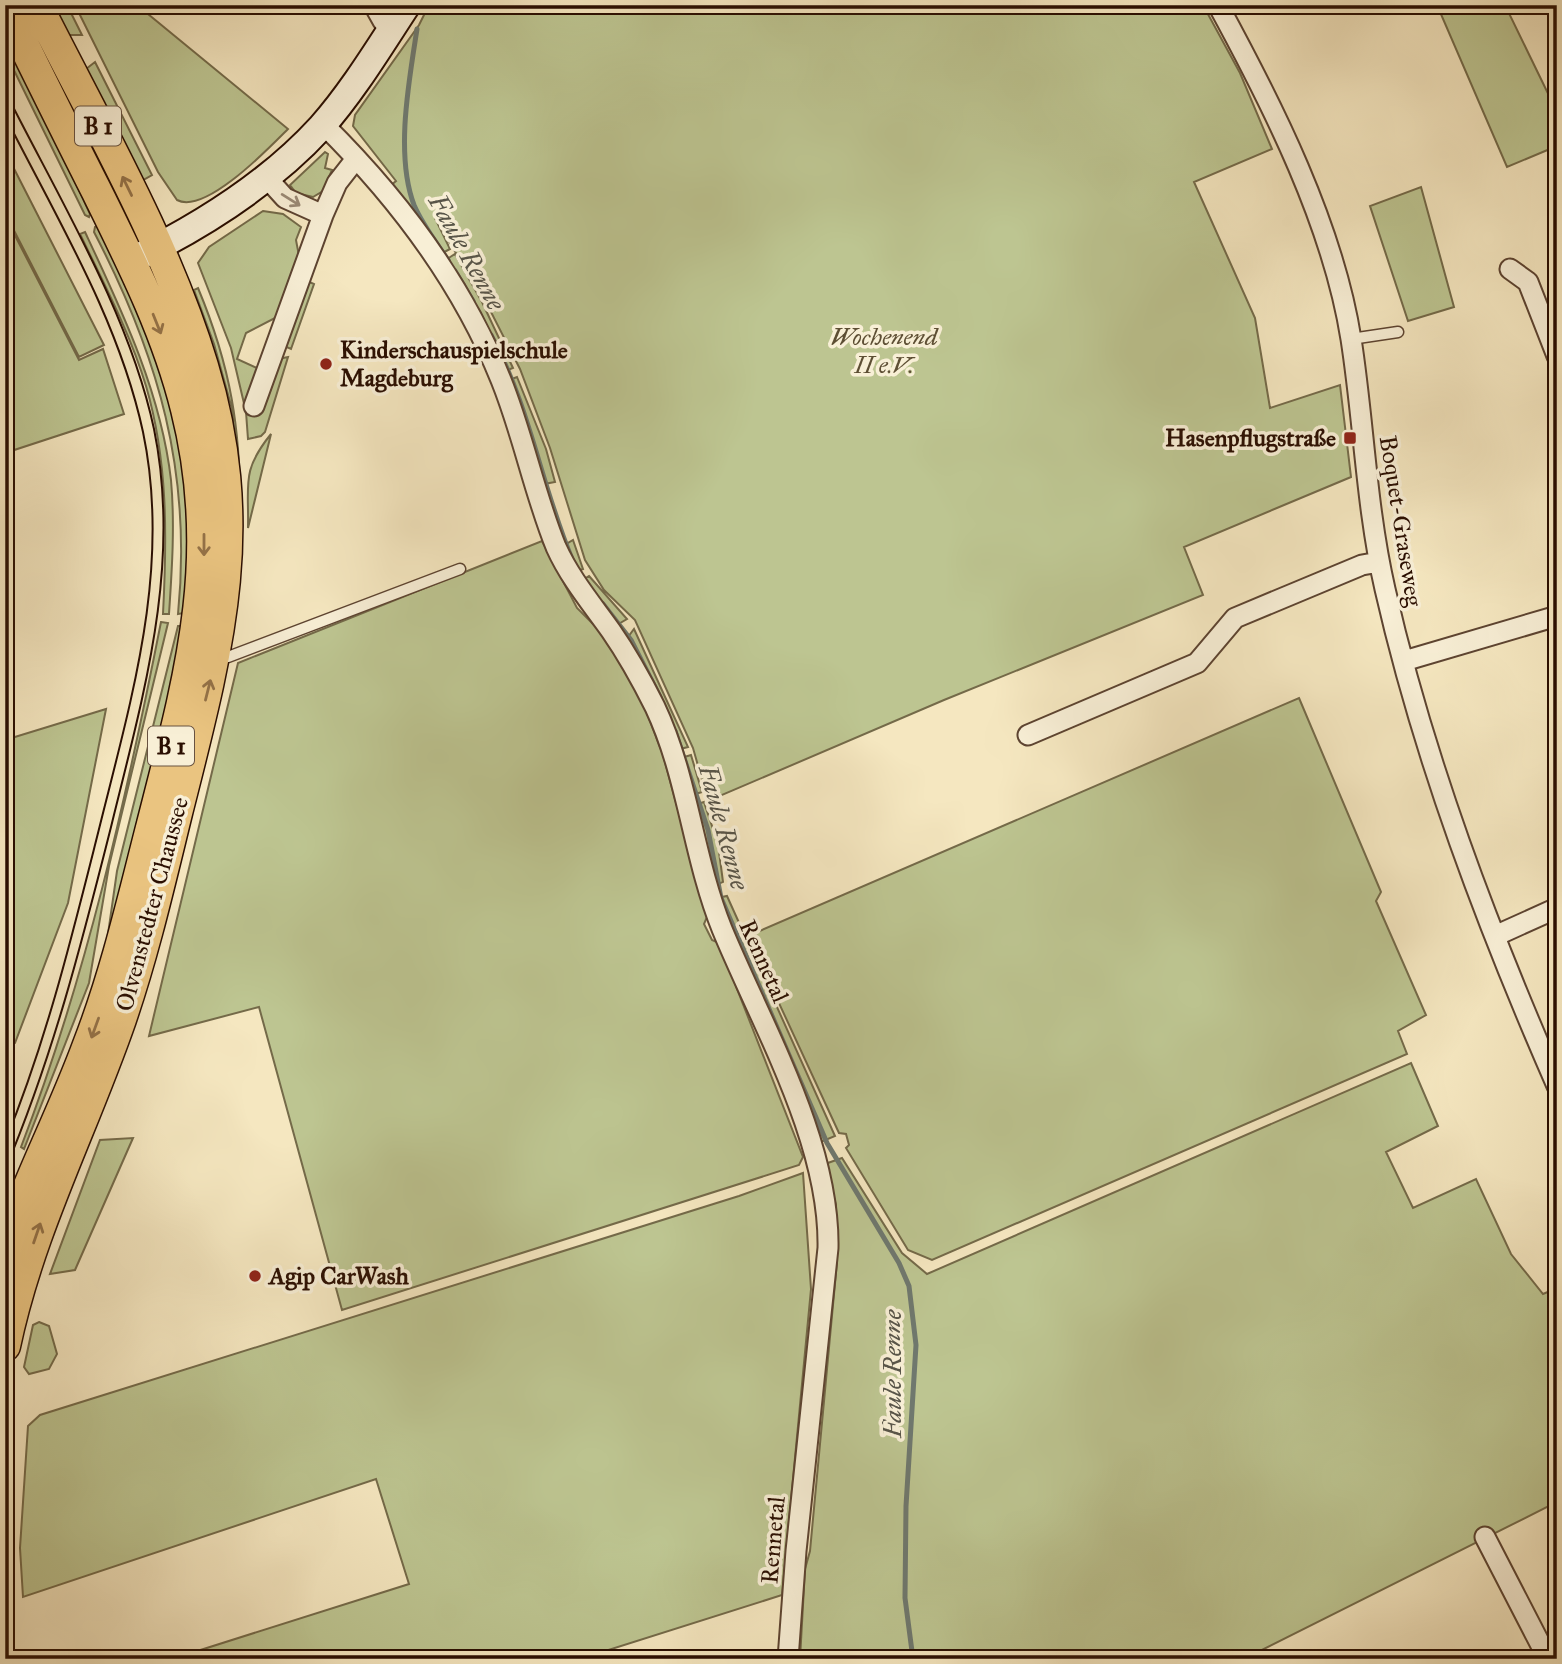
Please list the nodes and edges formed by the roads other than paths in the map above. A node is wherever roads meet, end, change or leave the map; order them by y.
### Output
1 (37, 5) edge
2 (374, 5) edge
3 (407, 5) edge
4 (1219, 5) edge
5 (5, 7) edge
6 (392, 28) junction
7 (323, 124) junction
8 (355, 160) junction
9 (266, 177) junction
10 (323, 215) junction
11 (157, 248) junction
12 (130, 261) junction
13 (1510, 269) dead end
14 (1398, 332) dead end
15 (1351, 339) junction
16 (1557, 356) edge
17 (254, 406) dead end
18 (1379, 562) junction
19 (460, 569) dead end
20 (1557, 616) edge
21 (216, 654) junction
22 (1404, 661) junction
23 (1028, 735) dead end
24 (1557, 908) edge
25 (1495, 936) junction
26 (1557, 1086) edge
27 (5, 1246) edge
28 (5, 1346) edge
29 (1485, 1537) dead end
30 (788, 1659) edge
31 (1548, 1659) edge

11 -> 1 main road, B 1
2 - 6 street
3 - 6 street
4 - 15 street, Boquet-Graseweg
5 - 12 main road, B 1
6 - 7 street
7 - 8 street, Rennetal
7 - 9 street
8 - 10 street
8 - 30 street, Rennetal
9 -> 10 street
9 - 11 street
10 - 17 street
11 - 12 street
11 - 21 main road, Olvenstedter Chaussee / B 1
12 -> 27 main road, Olvenstedter Chaussee / B 1
13 - 16 street
14 - 15 lane
15 - 18 street, Boquet-Graseweg
18 - 22 street, Boquet-Graseweg
18 - 23 street
19 - 21 lane
20 - 22 street
28 -> 21 main road, Olvenstedter Chaussee / B 1
22 - 25 street, Boquet-Graseweg
24 - 25 street
25 - 26 street, Boquet-Graseweg
29 - 31 street

